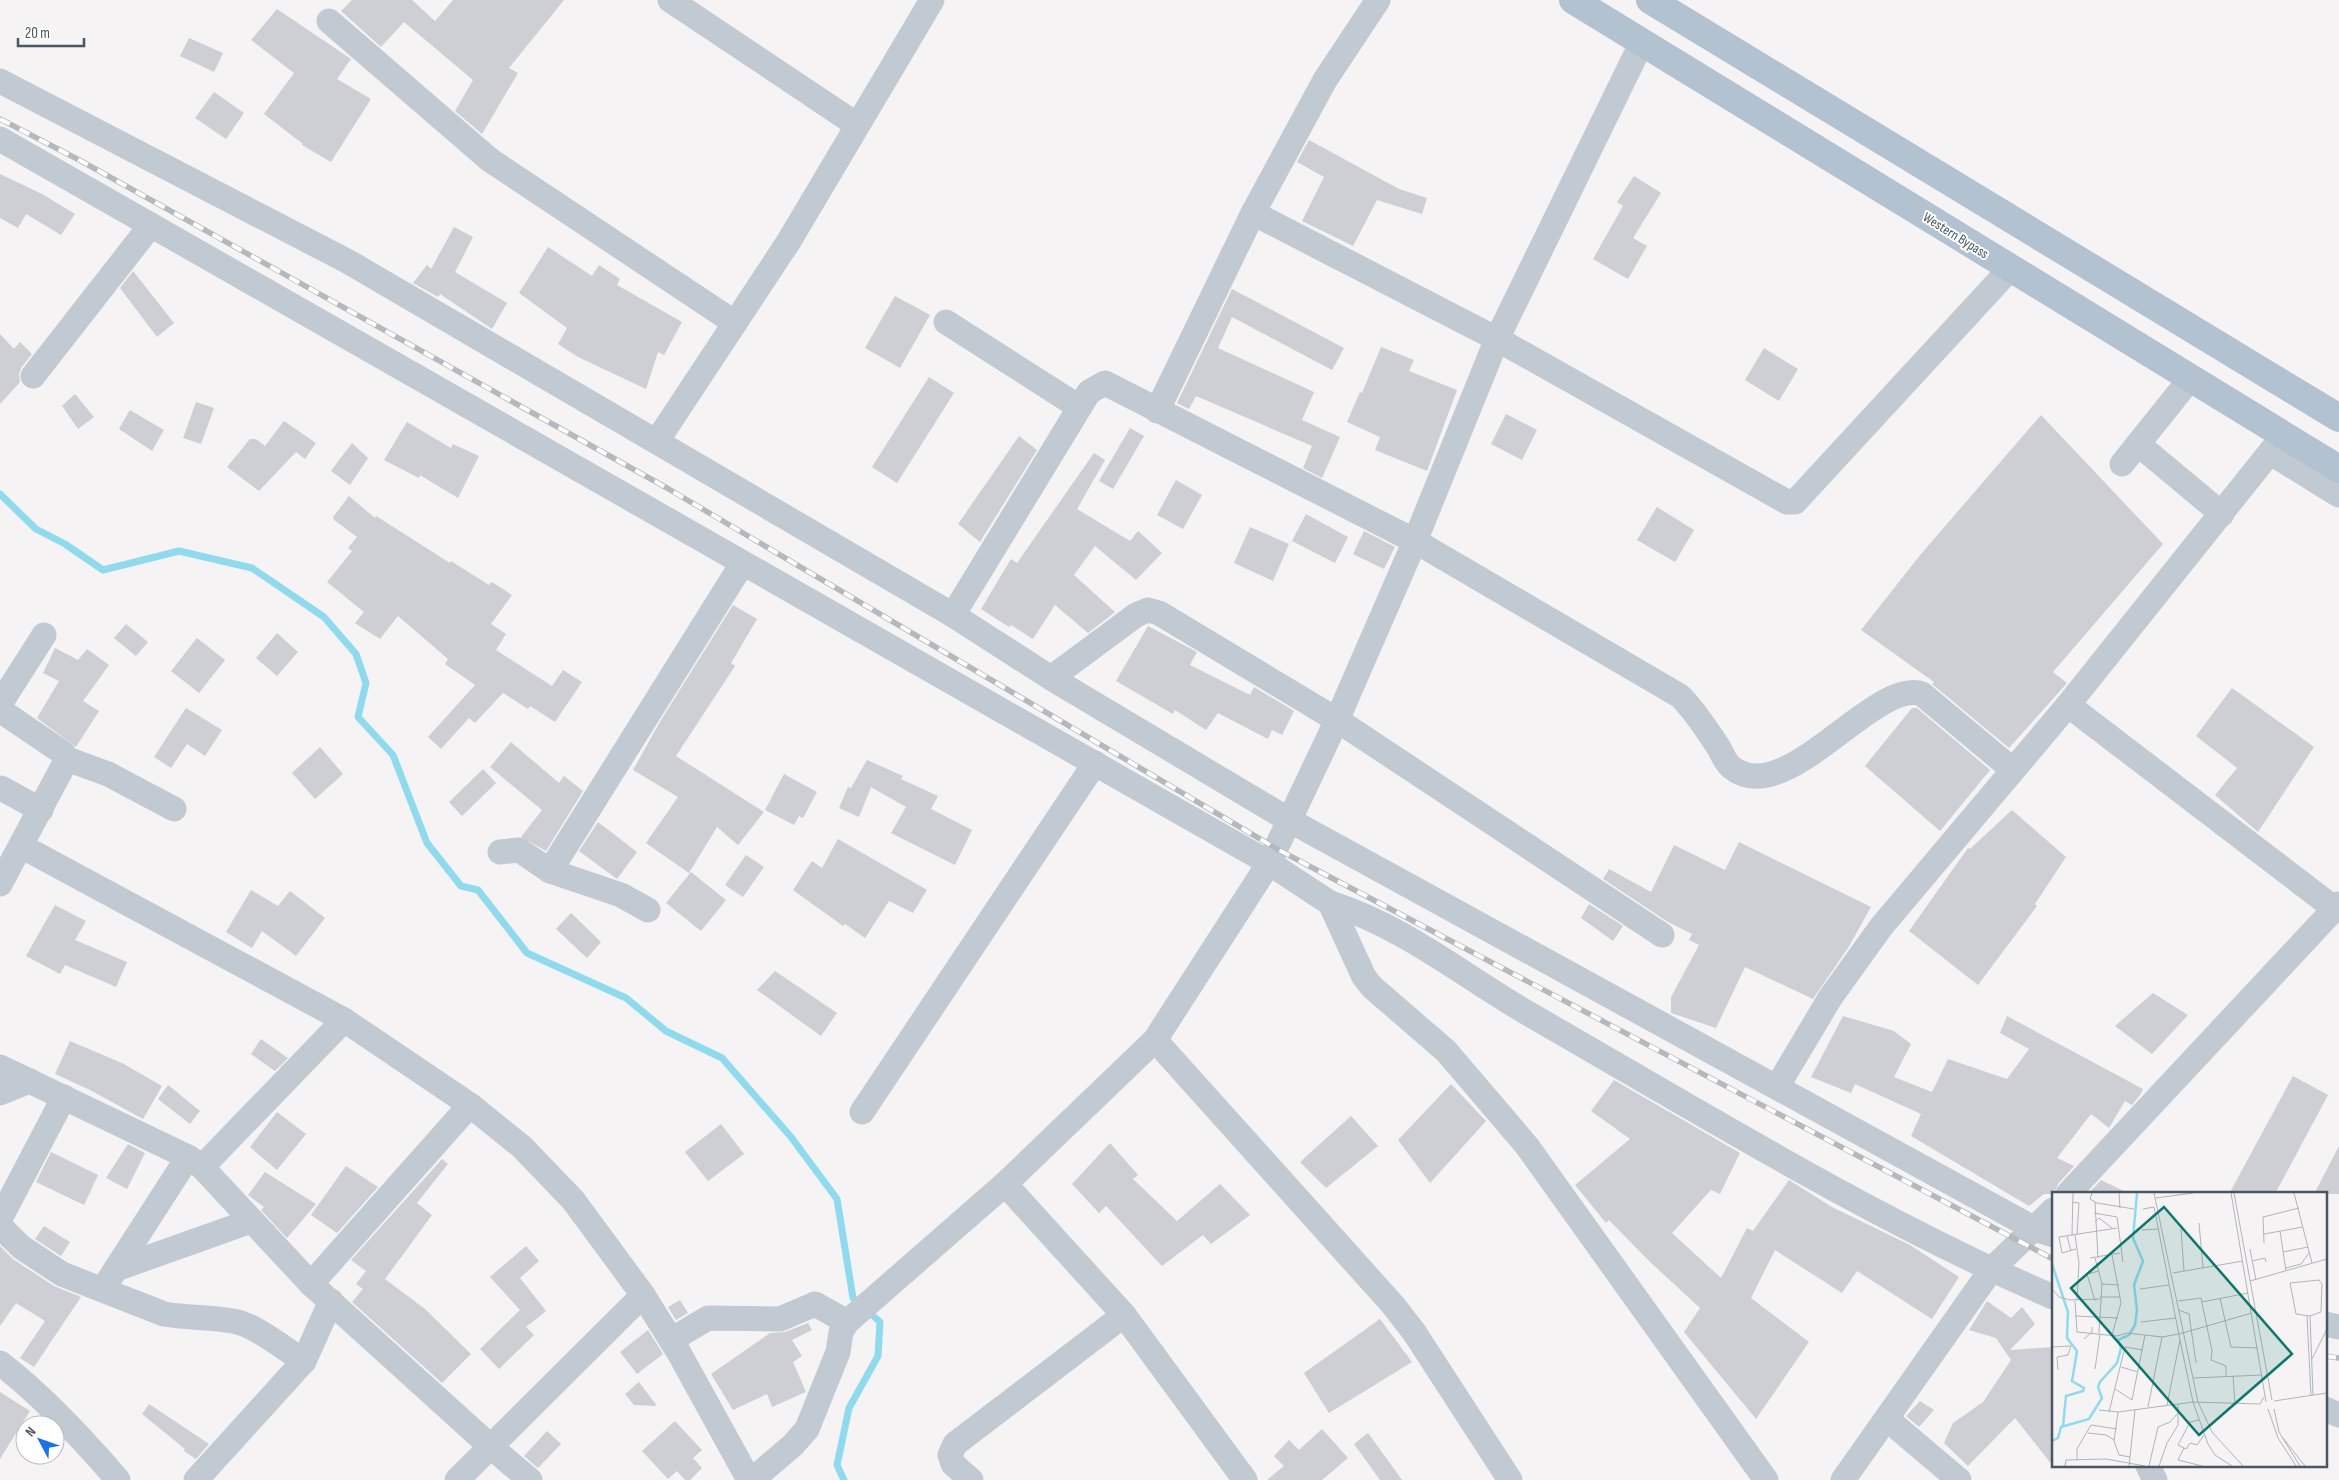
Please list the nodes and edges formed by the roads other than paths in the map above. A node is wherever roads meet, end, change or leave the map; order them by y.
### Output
1 (670, 0) edge
2 (932, 0) edge
3 (1378, 0) edge
4 (1573, 0) edge
5 (1650, 0) edge
6 (329, 21) dead end
7 (1642, 42) junction
8 (0, 80) edge
9 (858, 125) junction
10 (0, 139) edge
11 (1253, 213) junction
12 (151, 225) junction
13 (2010, 268) junction
14 (946, 322) dead end
15 (735, 323) junction
16 (1497, 339) junction
17 (33, 376) dead end
18 (2190, 379) junction
19 (1080, 407) junction
20 (1158, 411) junction
21 (2339, 418) edge
22 (657, 440) junction
23 (2138, 444) junction
24 (2277, 444) junction
25 (2122, 464) dead end
26 (2339, 469) edge
27 (2339, 495) edge
28 (2222, 514) junction
29 (1415, 541) junction
30 (742, 564) junction
31 (953, 615) junction
32 (44, 635) dead end
33 (1051, 678) junction
34 (0, 704) edge
35 (2068, 704) junction
36 (0, 710) edge
37 (1338, 720) junction
38 (67, 759) junction
39 (1095, 763) junction
40 (2013, 770) junction
41 (1, 788) edge
42 (174, 809) dead end
43 (41, 810) junction
44 (1289, 820) junction
45 (21, 846) junction
46 (500, 852) dead end
47 (1269, 863) junction
48 (550, 871) junction
49 (0, 884) edge
50 (1330, 904) junction
51 (2337, 907) edge
52 (648, 910) dead end
53 (1662, 935) dead end
54 (344, 1020) junction
55 (1155, 1040) junction
56 (0, 1067) edge
57 (30, 1081) junction
58 (1777, 1087) junction
59 (0, 1093) edge
60 (64, 1098) junction
61 (470, 1105) junction
62 (862, 1112) dead end
63 (195, 1162) junction
64 (1005, 1184) junction
65 (2070, 1192) edge
66 (2052, 1212) edge
67 (0, 1219) edge
68 (252, 1221) junction
69 (0, 1226) edge
70 (2044, 1232) edge
71 (1991, 1270) junction
72 (109, 1279) junction
73 (312, 1284) junction
74 (643, 1295) junction
75 (2052, 1297) edge
76 (330, 1301) junction
77 (1124, 1316) junction
78 (847, 1322) junction
79 (2326, 1324) edge
80 (2339, 1327) edge
81 (671, 1340) junction
82 (304, 1361) junction
83 (0, 1363) edge
84 (2326, 1409) edge
85 (2339, 1415) edge
86 (1887, 1419) junction
87 (490, 1446) junction
88 (2149, 1468) edge
89 (118, 1480) edge
90 (196, 1480) edge
91 (457, 1480) edge
92 (530, 1480) edge
93 (751, 1480) edge
94 (971, 1480) edge
95 (1245, 1480) edge
96 (1510, 1480) edge
97 (1766, 1480) edge
98 (1843, 1480) edge
99 (1959, 1480) edge
100 (2155, 1480) edge

1 - 9 street
2 - 9 street
3 - 11 street
4 - 7 main road, Western Bypass
5 - 21 main road
6 - 15 street
7 - 13 main road, Western Bypass
7 - 16 street
8 - 22 street
9 - 15 street
10 - 12 street
11 - 16 street
11 - 20 street
12 - 17 street
12 - 30 street
13 - 16 street
13 - 18 main road, Western Bypass
14 - 19 street
15 - 22 street
16 - 29 street
18 - 23 street
18 - 24 main road, Western Bypass
19 - 20 street
19 - 31 street
20 - 29 street
22 - 31 street
23 - 25 street
23 - 28 street
24 - 26 main road, Western Bypass
24 - 27 street
24 - 28 street
28 - 35 street
29 - 37 street
29 - 40 street
30 - 39 street
30 - 48 street
31 - 33 street
32 - 34 street
33 - 37 street
33 - 44 street
35 - 40 street
35 - 51 street
36 - 38 street
37 - 44 street
37 - 53 street
38 - 42 street
38 - 43 street
39 - 47 street
39 - 62 street
40 - 58 street
41 - 43 street
43 - 45 street
44 - 47 street
44 - 58 street
45 - 49 street
45 - 54 street
46 - 48 street
47 - 50 street
47 - 55 street
48 - 52 street
50 - 71 street
50 - 97 street
51 - 65 street
54 - 61 street
54 - 63 street
55 - 64 street
55 - 96 street
56 - 57 street
57 - 59 street
57 - 60 street
58 - 70 street
60 - 63 street
60 - 67 street
61 - 73 street
61 - 74 street
63 - 68 street
63 - 72 street
64 - 77 street
64 - 78 street
66 - 70 street
68 - 72 street
68 - 73 street
69 - 72 street
70 - 71 street
71 - 75 street
71 - 86 street
72 - 82 street
73 - 76 street
74 - 81 street
74 - 87 street
76 - 82 street
76 - 87 street
77 - 94 street
77 - 95 street
78 - 81 street
78 - 93 street
79 - 80 street
81 - 93 street
82 - 90 street
83 - 89 street
84 - 85 street
86 - 98 street
86 - 99 street
87 - 91 street
87 - 92 street
88 - 100 street

